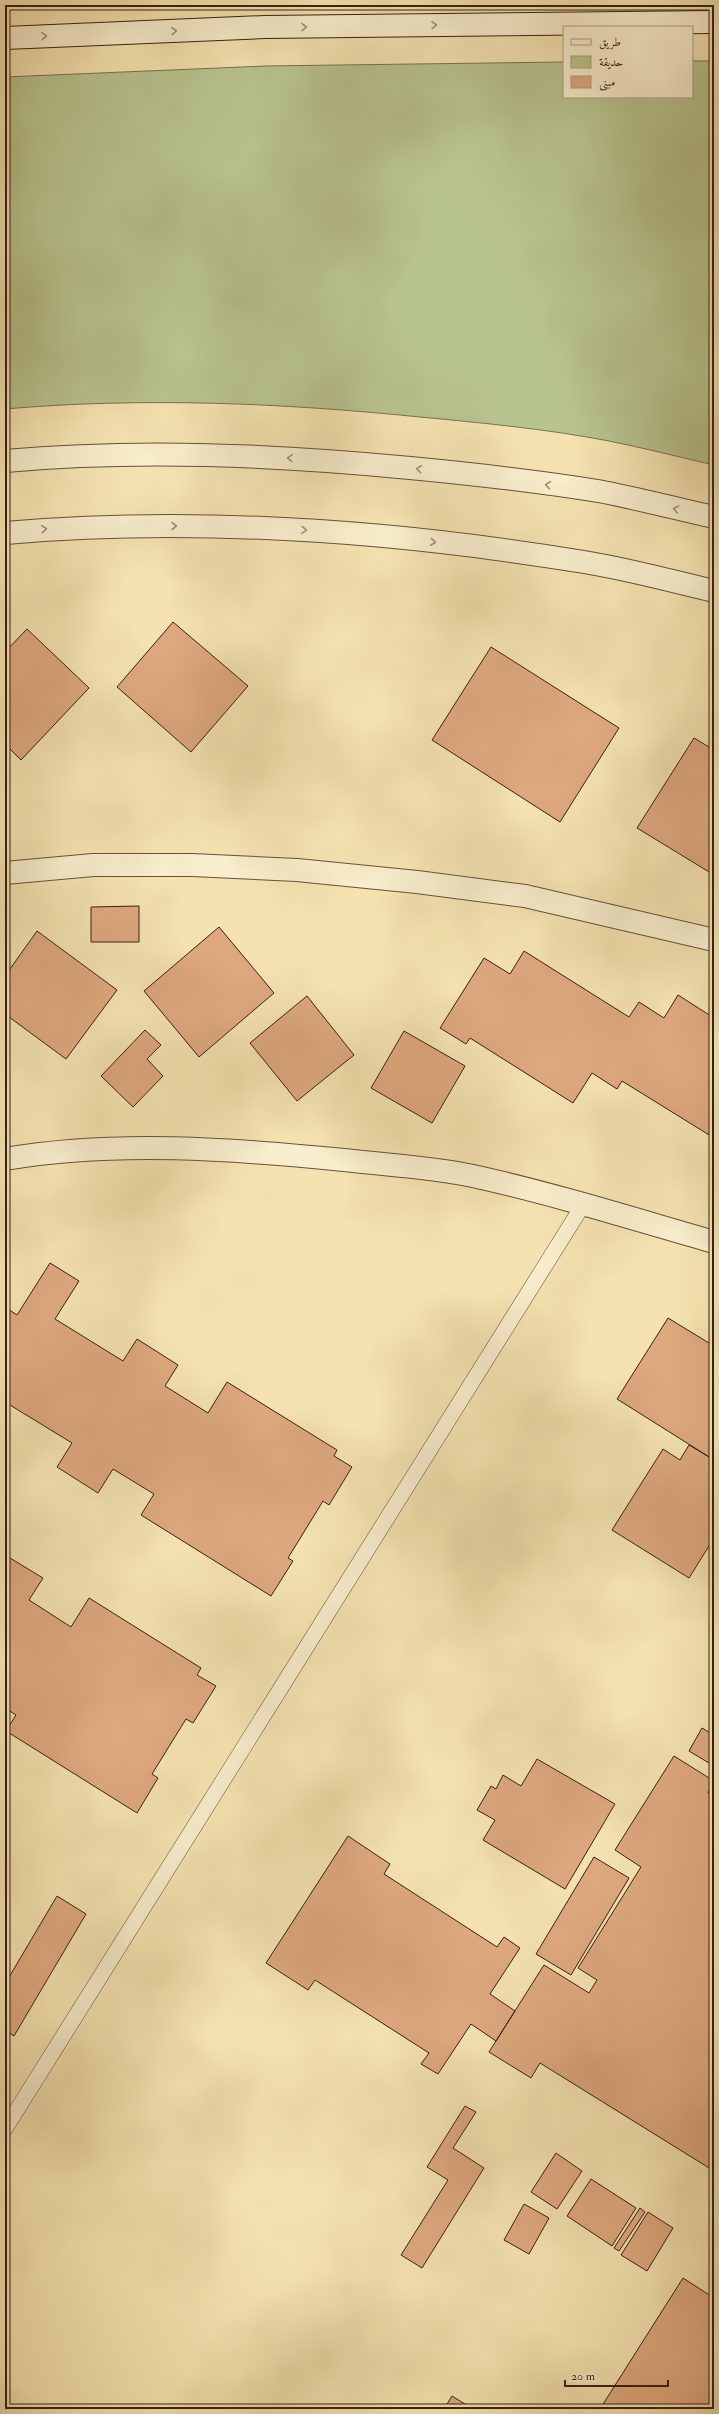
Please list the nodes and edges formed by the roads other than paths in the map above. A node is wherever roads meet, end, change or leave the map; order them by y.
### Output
1 (714, 22) edge
2 (5, 38) edge
3 (5, 461) edge
4 (714, 517) edge
5 (5, 533) edge
6 (714, 591) edge
7 (5, 873) edge
8 (714, 940) edge
9 (5, 1159) edge
10 (583, 1205) junction
11 (714, 1242) edge
12 (5, 2129) edge

2 -> 1 street
4 -> 3 street
5 -> 6 street
7 - 8 street
9 - 10 street
10 - 11 street
10 - 12 lane

